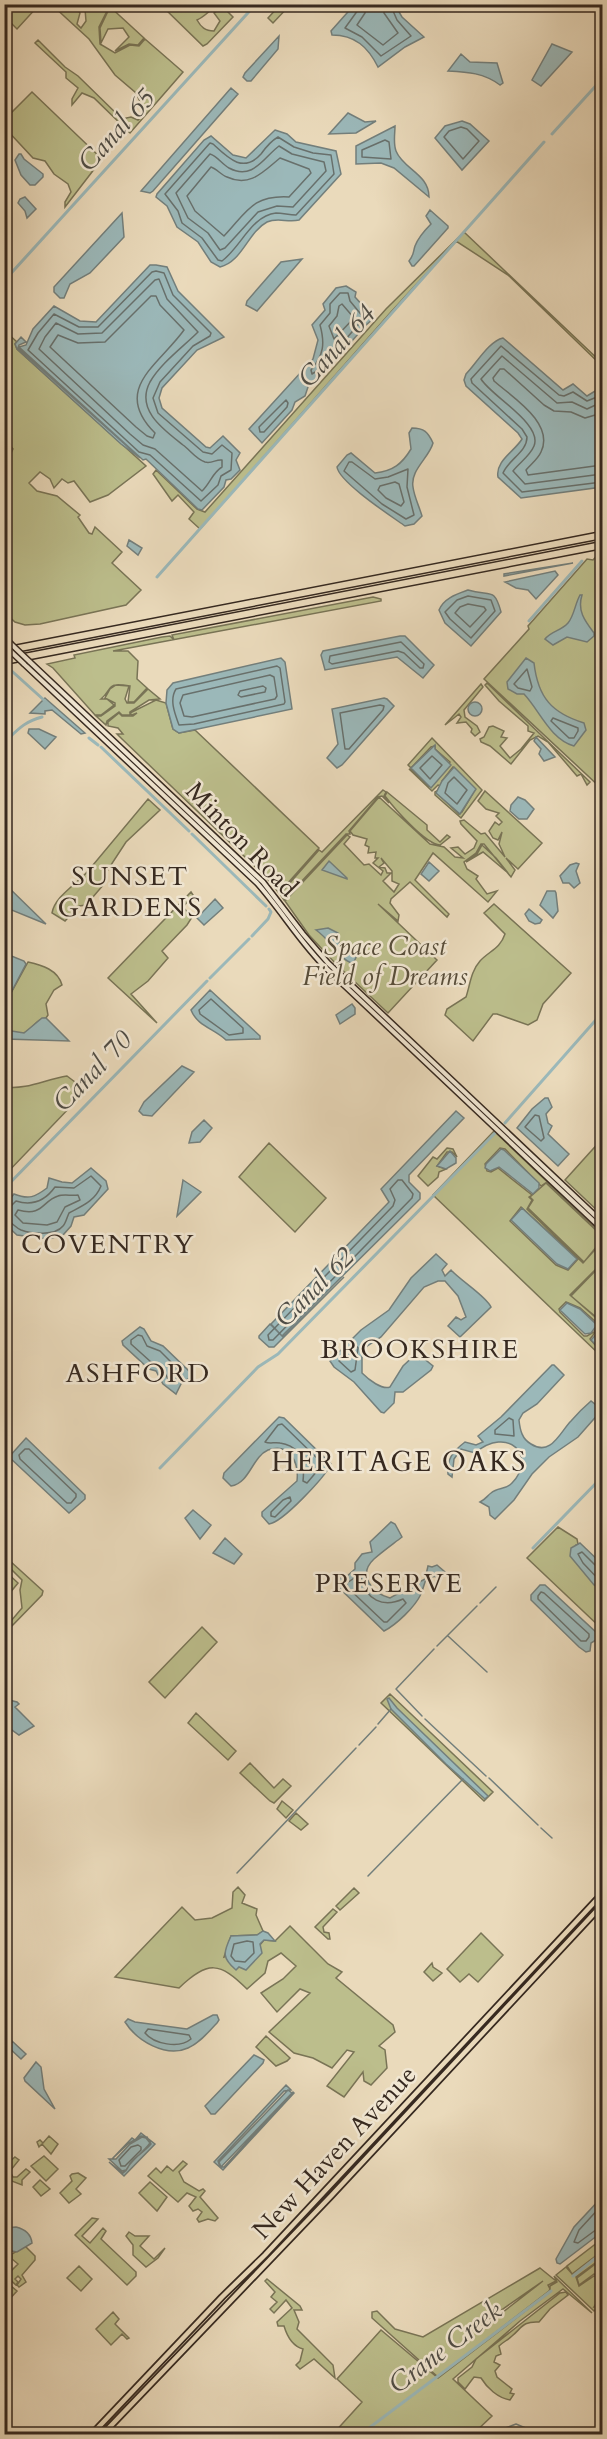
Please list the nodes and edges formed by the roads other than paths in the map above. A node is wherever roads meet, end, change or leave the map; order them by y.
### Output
1 (603, 536) edge
2 (603, 545) edge
3 (4, 638) edge
4 (4, 645) edge
5 (4, 651) edge
6 (4, 661) edge
7 (321, 963) junction
8 (328, 963) junction
9 (328, 970) junction
10 (603, 1222) edge
11 (603, 1229) edge
12 (603, 1894) edge
13 (602, 1905) edge
14 (566, 1934) junction
15 (561, 1940) junction
16 (566, 1946) junction
17 (561, 1951) junction
18 (459, 2048) junction
19 (458, 2061) junction
20 (430, 2079) junction
21 (424, 2085) junction
22 (427, 2093) junction
23 (423, 2098) junction
24 (265, 2255) junction
25 (260, 2270) junction
26 (248, 2271) junction
27 (245, 2284) junction
28 (177, 2344) junction
29 (171, 2351) junction
30 (176, 2356) junction
31 (168, 2364) junction
32 (153, 2370) junction
33 (151, 2383) junction
34 (120, 2405) junction
35 (117, 2419) junction
36 (92, 2434) edge
37 (103, 2434) edge

1 - 5 highway
2 - 6 highway
3 - 8 main road, Minton Road, bridge
4 - 7 main road, Minton Road, bridge
7 - 8 main road
7 - 9 main road, Minton Road
8 - 9 main road
8 - 10 main road, Minton Road
9 - 11 main road, Minton Road
12 - 14 main road, New Haven Avenue
13 - 16 main road, New Haven Avenue
14 - 15 main road, New Haven Avenue
14 - 16 main road
15 - 17 main road
15 - 18 main road, New Haven Avenue
16 - 17 main road, New Haven Avenue
17 - 19 main road, New Haven Avenue
18 - 19 main road
18 - 20 main road, New Haven Avenue
19 - 22 main road, New Haven Avenue
20 - 21 main road, New Haven Avenue
20 - 22 main road
21 - 23 main road
21 - 24 main road, New Haven Avenue
22 - 23 main road, New Haven Avenue
23 - 25 main road, New Haven Avenue
24 - 25 main road
24 - 26 main road, New Haven Avenue
25 - 27 main road, New Haven Avenue
26 - 27 main road
26 - 28 main road, New Haven Avenue
27 - 30 main road, New Haven Avenue
28 - 29 main road, New Haven Avenue
28 - 30 main road
29 - 31 main road
29 - 32 main road, New Haven Avenue
30 - 31 main road, New Haven Avenue
31 - 33 main road, New Haven Avenue
32 - 33 main road
32 - 34 main road, New Haven Avenue
33 - 35 main road, New Haven Avenue
34 - 35 main road
34 - 36 main road, New Haven Avenue
35 - 37 main road, New Haven Avenue

